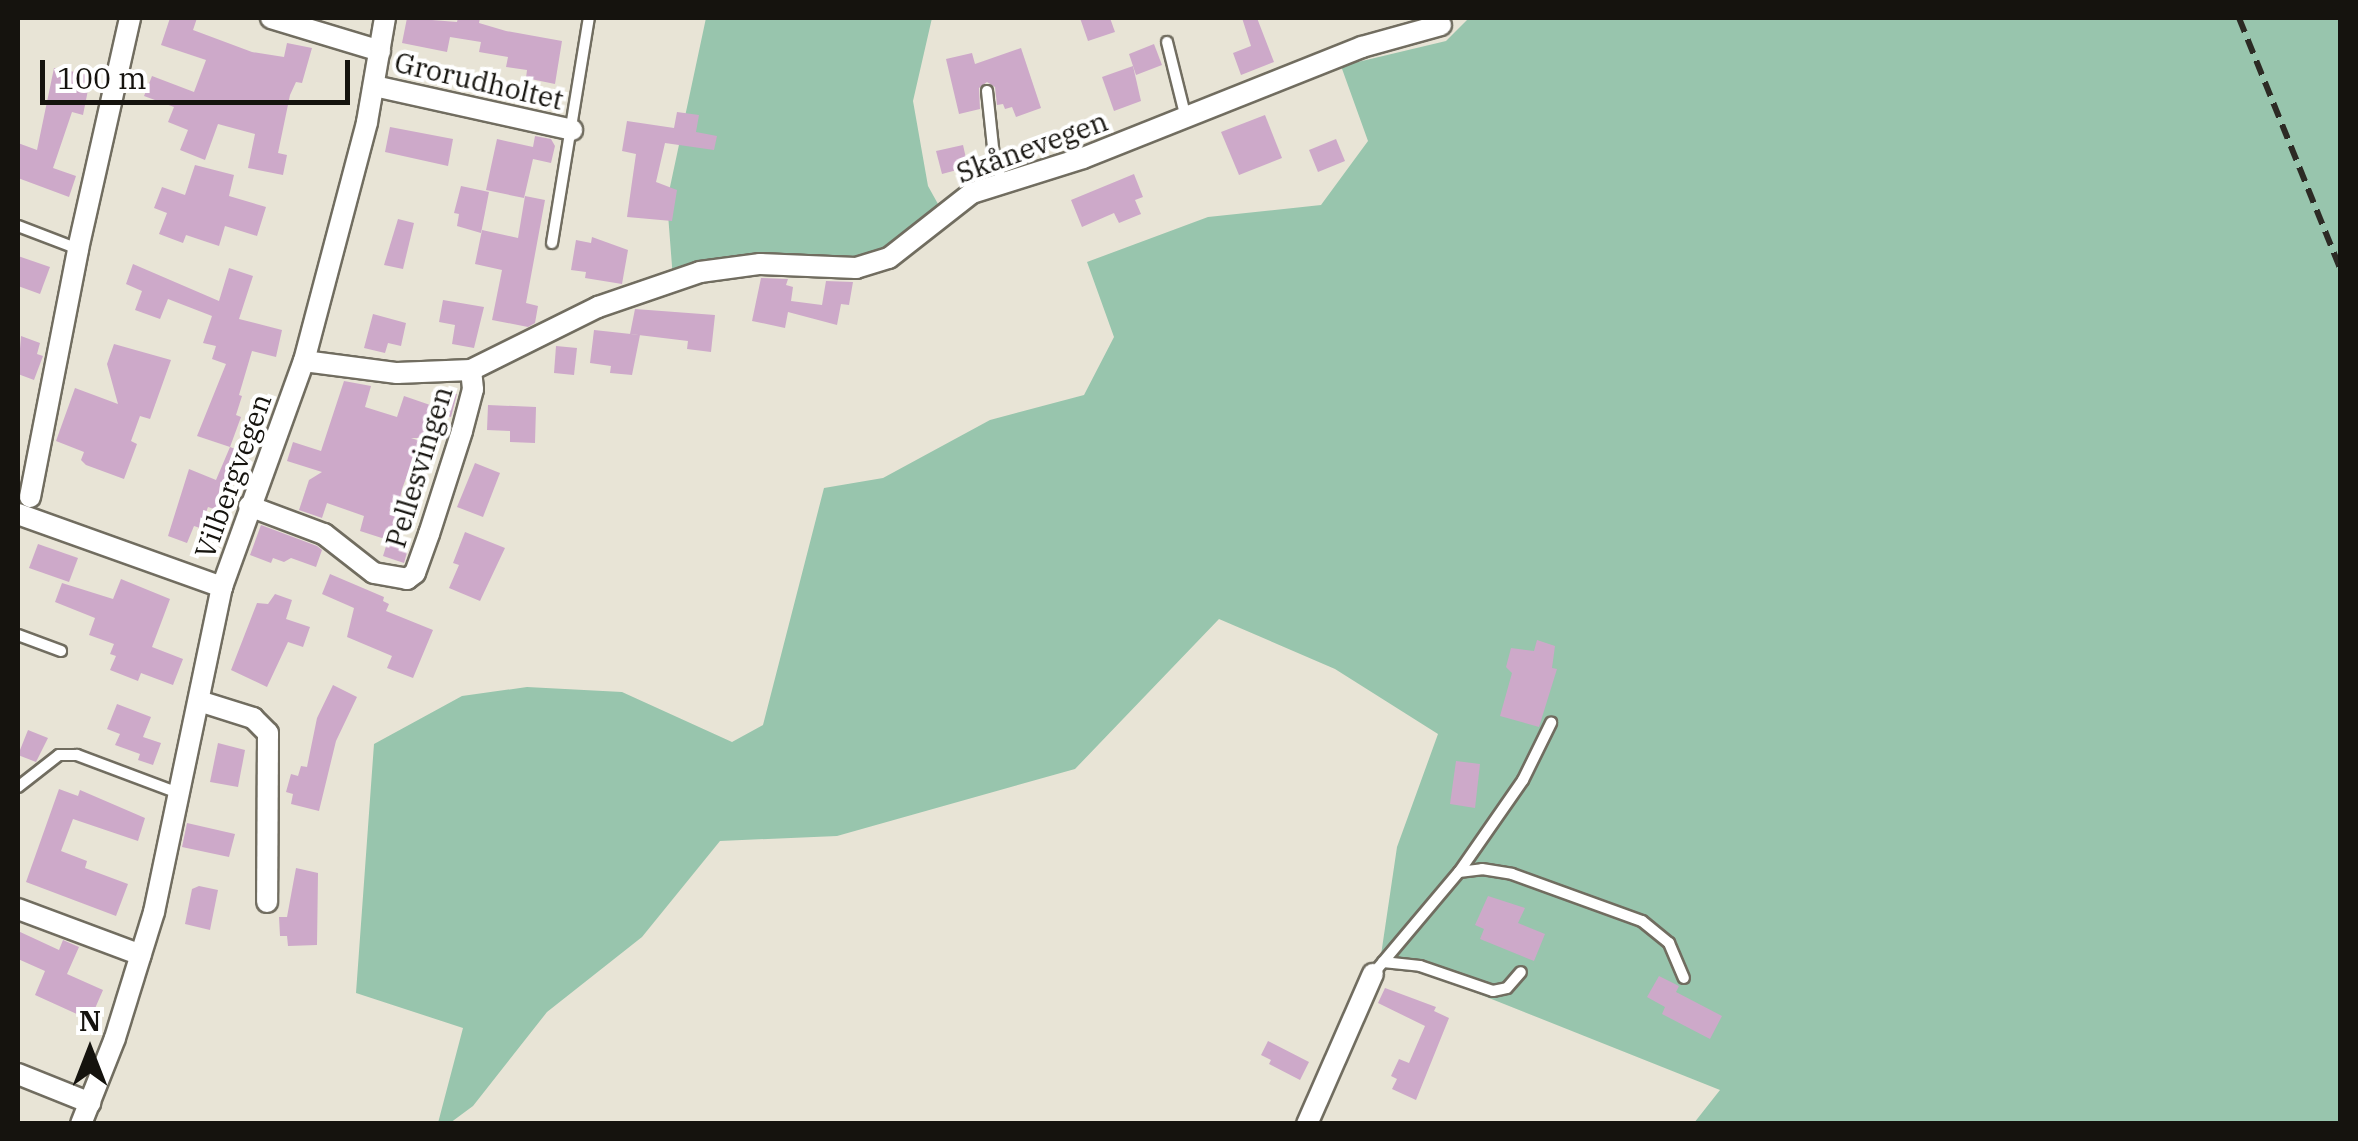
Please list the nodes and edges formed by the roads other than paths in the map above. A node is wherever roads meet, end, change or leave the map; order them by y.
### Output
1 (130, 18) edge
2 (271, 18) edge
3 (385, 18) edge
4 (589, 18) edge
5 (1441, 25) dead end
6 (1167, 42) dead end
7 (380, 51) junction
8 (374, 86) junction
9 (987, 92) dead end
10 (1186, 119) junction
11 (572, 130) junction
12 (1002, 182) junction
13 (18, 226) edge
14 (552, 243) dead end
15 (78, 249) junction
16 (304, 361) junction
17 (471, 370) junction
18 (24, 505) edge
19 (249, 506) junction
20 (222, 587) junction
21 (18, 635) edge
22 (62, 652) dead end
23 (199, 701) junction
24 (1551, 724) dead end
25 (18, 787) edge
26 (178, 794) junction
27 (1459, 872) junction
28 (267, 902) dead end
29 (18, 909) edge
30 (141, 955) junction
31 (1378, 968) junction
32 (1520, 972) dead end
33 (1684, 978) dead end
34 (18, 1074) edge
35 (90, 1103) junction
36 (81, 1124) edge
37 (1307, 1124) edge

1 - 15 street
2 - 7 street
3 - 7 street, Vilbergvegen
4 - 11 lane, Grorudholtet
5 - 10 street, Skånevegen
6 - 10 lane
7 - 8 street, Vilbergvegen
8 - 11 street, Grorudholtet
8 - 16 street, Vilbergvegen
9 - 12 lane
10 - 12 street, Skånevegen
11 - 14 lane, Grorudholtet
12 - 17 street, Skånevegen
13 - 15 lane
15 - 18 street
16 - 17 street, Skånevegen
16 - 19 street, Vilbergvegen
17 - 19 street, Pellesvingen
18 - 20 street
19 - 20 street, Vilbergvegen
20 - 23 street, Vilbergvegen
21 - 22 lane
23 - 26 street, Vilbergvegen
23 - 28 street
24 - 27 lane
25 - 26 lane
26 - 30 street, Vilbergvegen
27 - 31 lane
27 - 33 lane
29 - 30 street
30 - 35 street, Vilbergvegen
31 - 32 lane
31 - 37 street
34 - 35 street
35 - 36 street, Vilbergvegen

